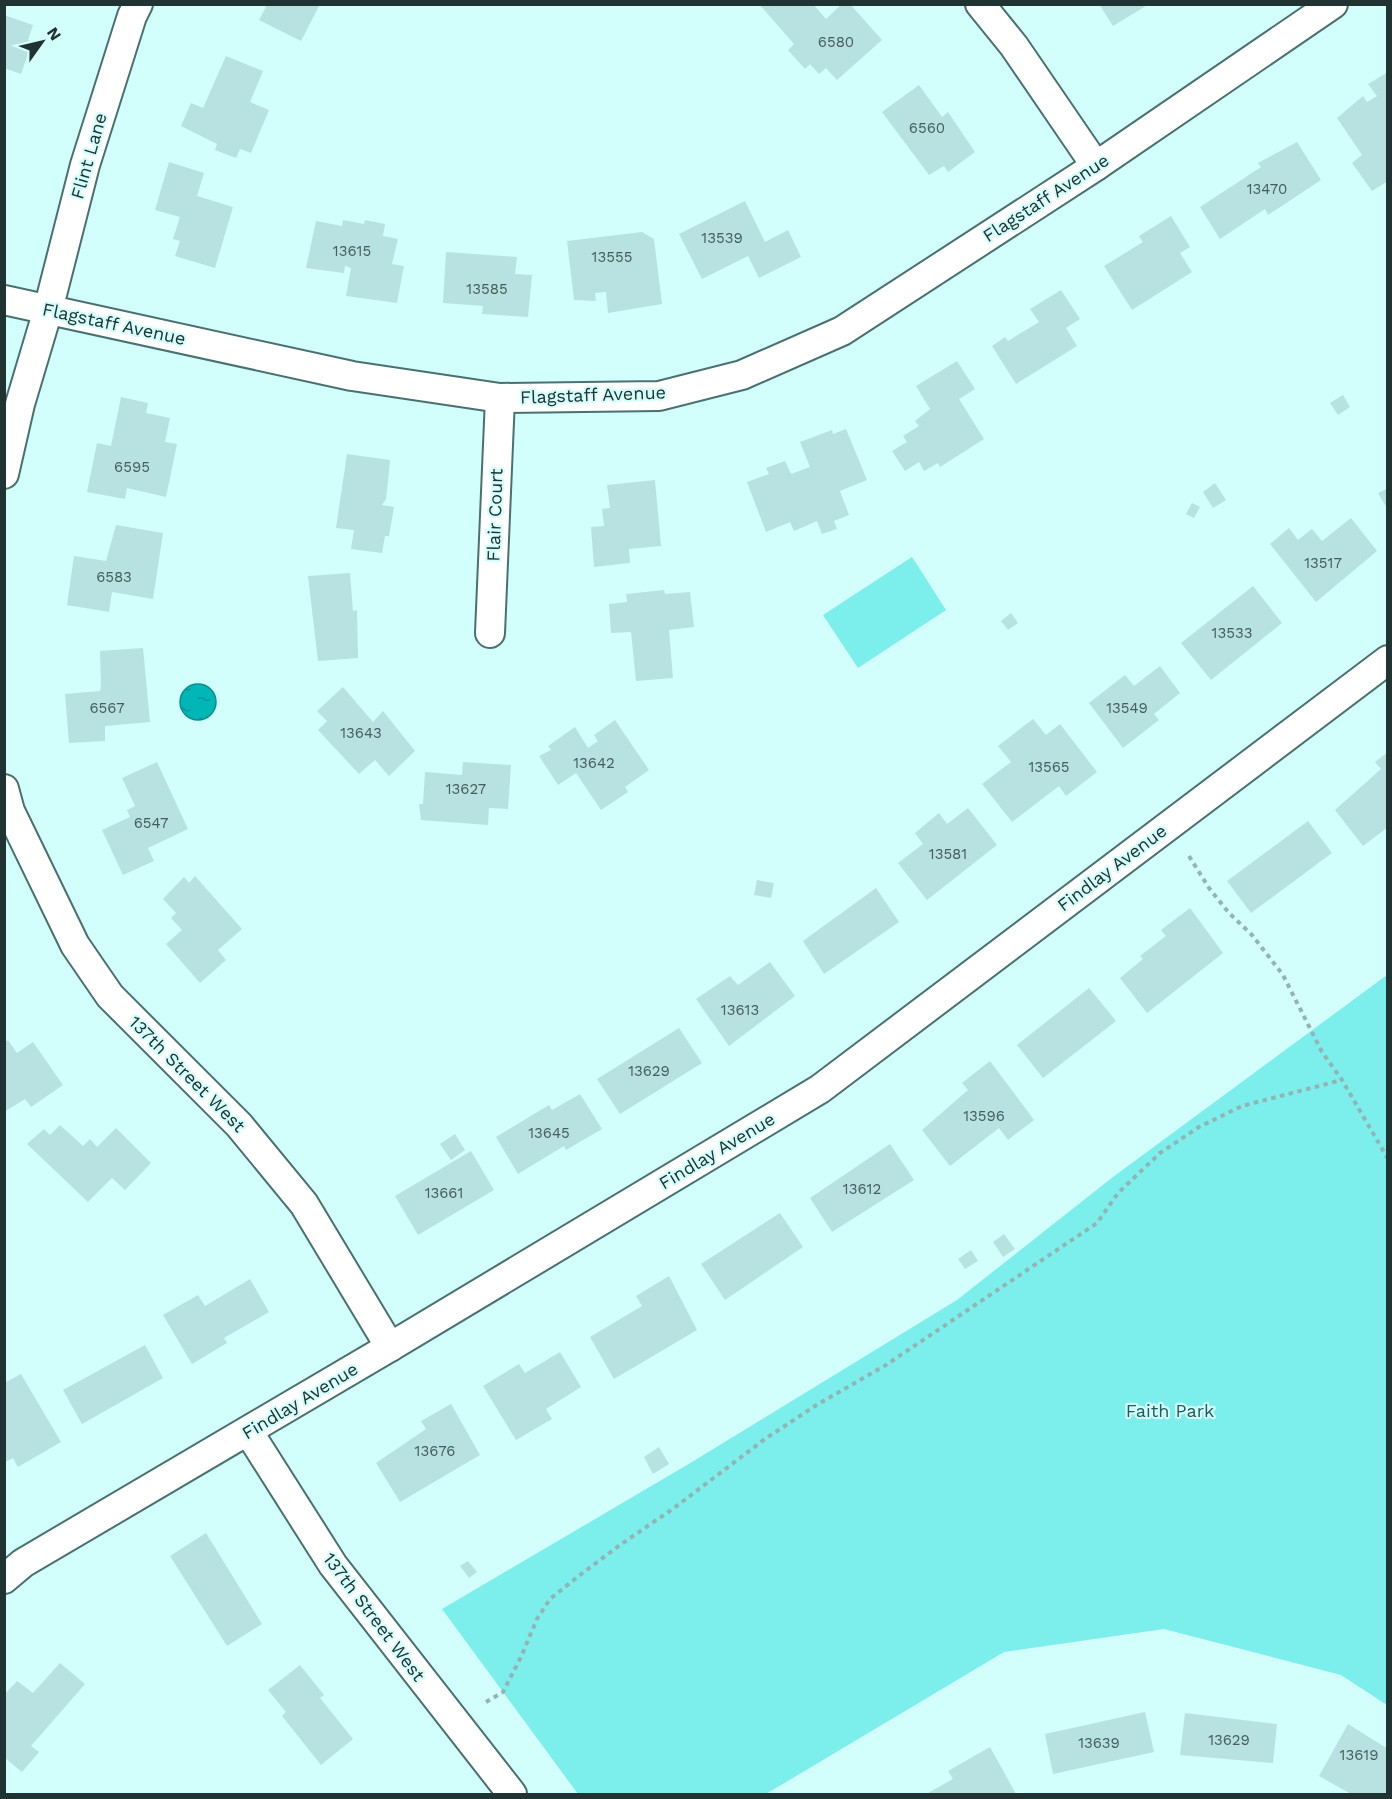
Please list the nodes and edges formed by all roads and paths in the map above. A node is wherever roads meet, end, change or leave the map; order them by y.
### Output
1 (138, 4) edge
2 (980, 4) edge
3 (1333, 4) edge
4 (1096, 166) junction
5 (4, 300) edge
6 (48, 310) junction
7 (500, 398) junction
8 (4, 474) edge
9 (489, 633) dead end
10 (1388, 660) edge
11 (4, 789) edge
12 (1189, 856) dead end
13 (1342, 1080) junction
14 (1388, 1159) edge
15 (390, 1347) junction
16 (248, 1431) junction
17 (4, 1579) edge
18 (486, 1702) dead end
19 (512, 1794) edge

1 - 6 street, Flint Lane
2 - 4 street
3 - 4 street, Flagstaff Avenue
4 - 7 street, Flagstaff Avenue
5 - 6 street, Flagstaff Avenue
6 - 7 street, Flagstaff Avenue
6 - 8 street
7 - 9 street, Flair Court
10 - 15 street, Findlay Avenue
11 - 15 street, 137th Street West
12 - 13 path
13 - 14 path
13 - 18 path
15 - 16 street, Findlay Avenue
16 - 17 street, Findlay Avenue
16 - 19 street, 137th Street West

